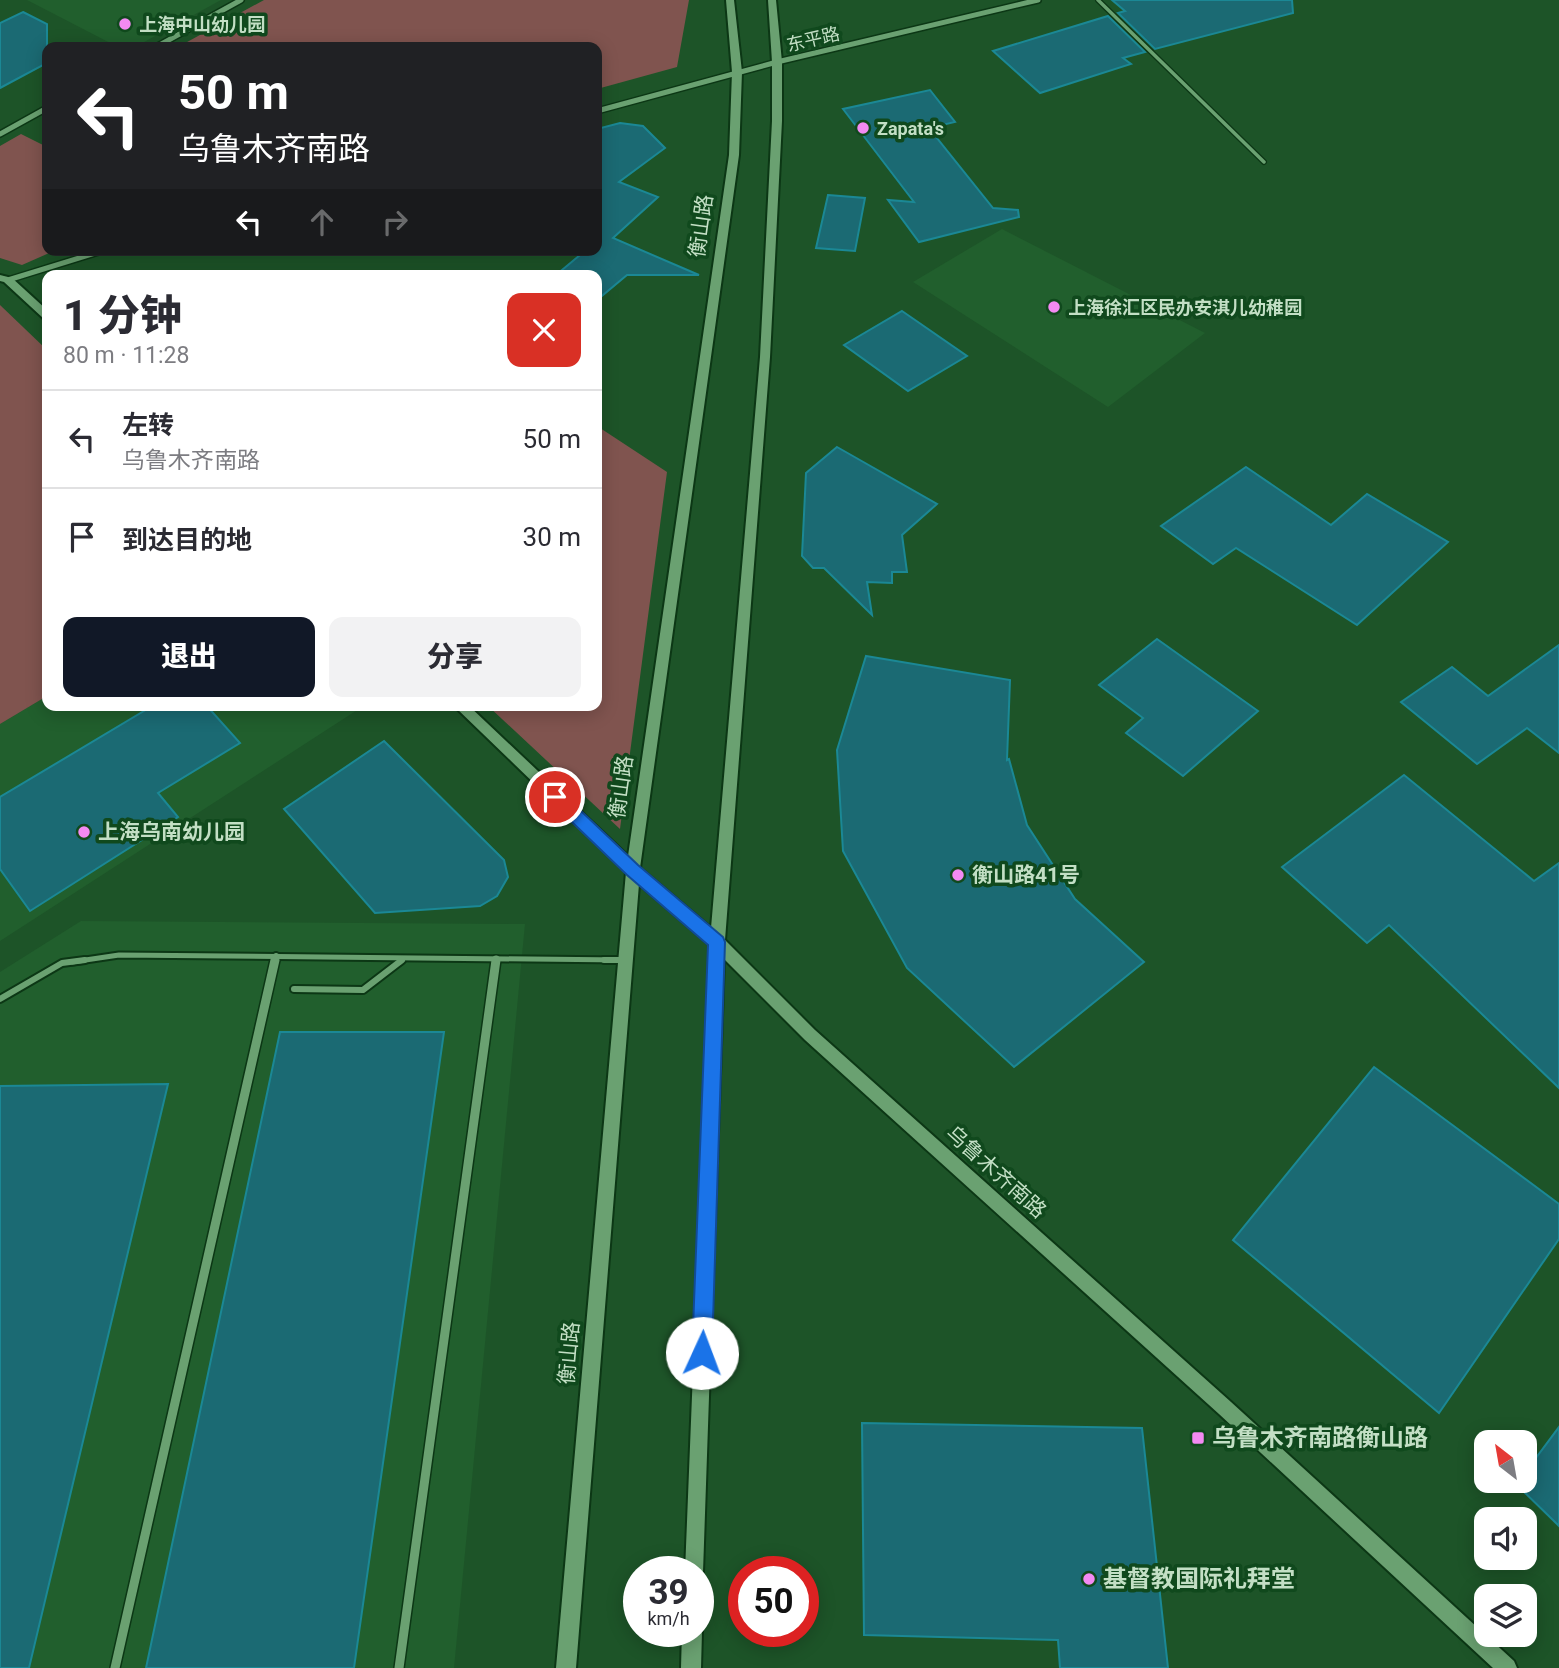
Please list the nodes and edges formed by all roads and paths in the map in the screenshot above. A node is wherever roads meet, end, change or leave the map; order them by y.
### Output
1 (242, 0) edge
2 (730, 0) edge
3 (772, 0) edge
4 (1038, 0) edge
5 (1098, 0) edge
6 (165, 42) edge
7 (777, 62) junction
8 (737, 72) junction
9 (602, 110) edge
10 (42, 111) edge
11 (0, 134) edge
12 (1264, 162) dead end
13 (84, 256) edge
14 (4, 279) edge
15 (42, 312) edge
16 (465, 711) edge
17 (632, 870) junction
18 (717, 942) junction
19 (275, 956) junction
20 (404, 958) junction
21 (496, 959) junction
22 (625, 960) junction
23 (294, 989) dead end
24 (0, 999) edge
25 (695, 1556) edge
26 (692, 1647) edge
27 (115, 1668) edge
28 (400, 1668) edge
29 (566, 1668) edge
30 (691, 1668) edge
31 (1507, 1668) edge

1 - 6 street
2 - 8 main road, 衡山路
3 - 7 main road
4 - 7 street, 东平路
5 - 12 lane
7 - 8 street, 东平路
7 - 18 main road
8 - 9 street, 东平路
8 - 17 main road, 衡山路
10 - 11 street
13 - 14 street
14 - 15 main road
16 - 17 main road, 乌鲁木齐南路
17 - 18 main road, 乌鲁木齐南路
17 - 22 main road, 衡山路
18 - 25 main road
18 - 31 main road, 乌鲁木齐南路
19 - 20 lane
19 - 24 lane
19 - 27 street
20 - 21 lane
20 - 23 lane
21 - 22 lane
21 - 28 street
22 - 29 main road, 衡山路
26 - 30 main road

